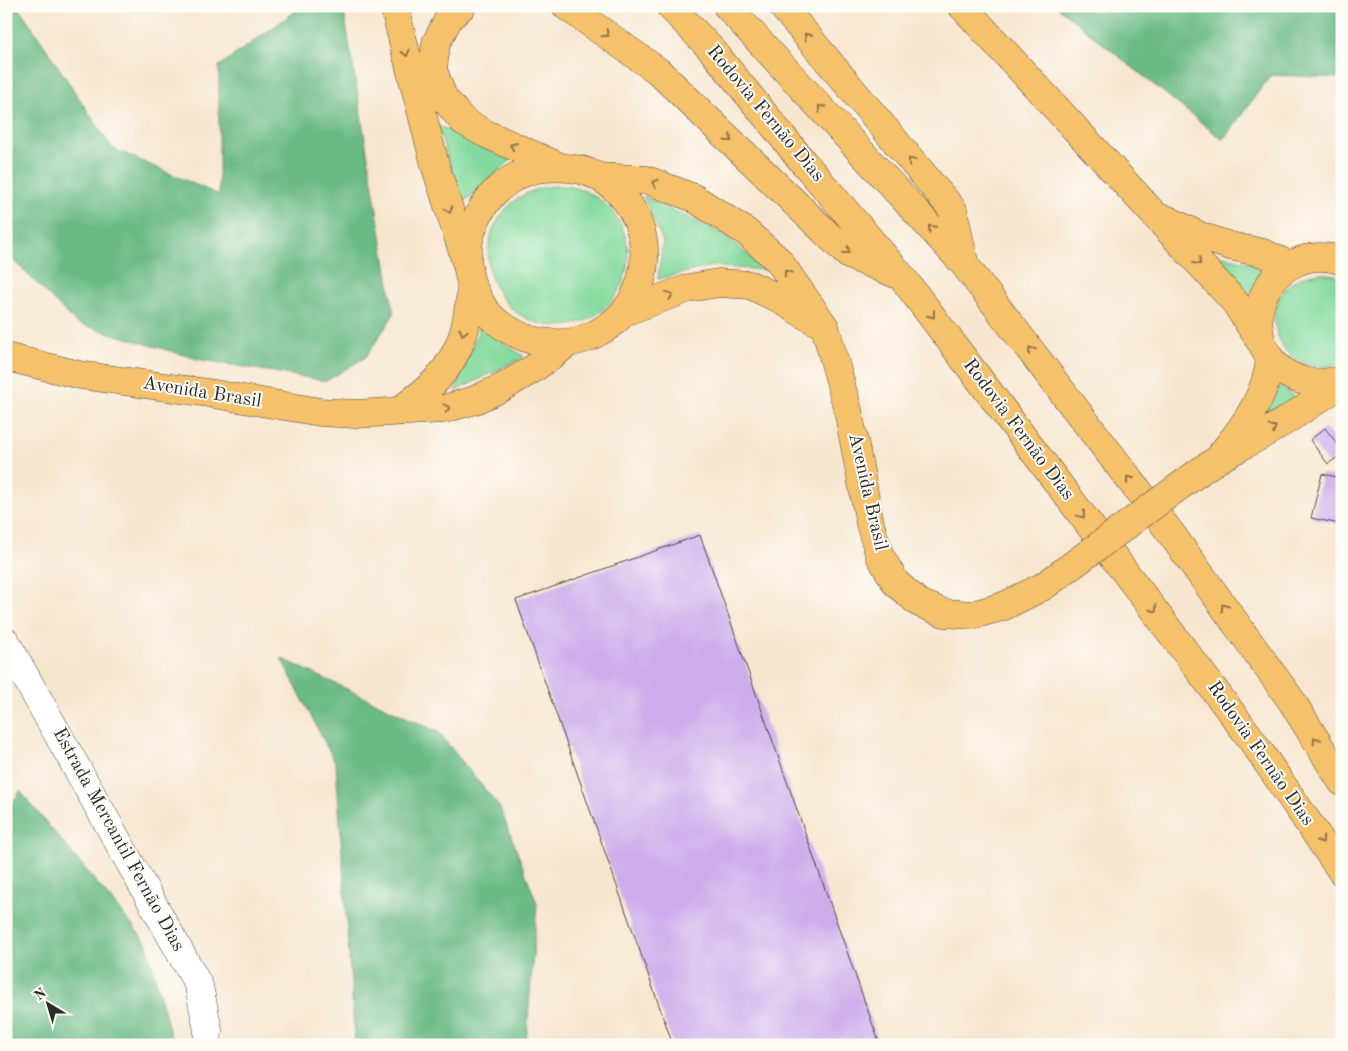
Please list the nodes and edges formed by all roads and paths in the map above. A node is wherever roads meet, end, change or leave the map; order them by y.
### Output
1 (394, 6) edge
2 (462, 6) edge
3 (566, 6) edge
4 (670, 6) edge
5 (727, 6) edge
6 (782, 6) edge
7 (962, 6) edge
8 (558, 166) junction
9 (598, 177) junction
10 (1154, 213) junction
11 (1342, 243) edge
12 (1302, 261) junction
13 (1342, 261) edge
14 (964, 264) junction
15 (469, 276) junction
16 (902, 276) junction
17 (624, 312) junction
18 (825, 327) junction
19 (567, 344) junction
20 (1265, 350) junction
21 (6, 357) edge
22 (1342, 381) edge
23 (399, 412) junction
24 (1207, 466) junction
25 (6, 642) edge
26 (1342, 782) edge
27 (1342, 872) edge
28 (206, 1045) edge

1 -> 15 main road
8 -> 2 main road
3 -> 16 main road
4 - 16 main road, Rodovia Fernão Dias
14 -> 5 main road
14 -> 6 main road
7 - 10 main road
8 - 9 main road
8 - 15 main road
9 - 17 main road
18 -> 9 main road, Avenida Brasil
10 - 12 main road
10 -> 20 main road
11 - 12 main road
12 - 13 main road
12 - 20 main road
26 -> 14 main road
15 - 19 main road
15 -> 23 main road
16 -> 27 main road, Rodovia Fernão Dias
17 -> 18 main road
17 - 19 main road
18 - 24 main road, Avenida Brasil, bridge
23 -> 19 main road, Avenida Brasil
20 - 22 main road
20 - 24 main road
21 - 23 main road, Avenida Brasil
24 -> 22 main road
25 - 28 street, Estrada Mercantil Fernão Dias

